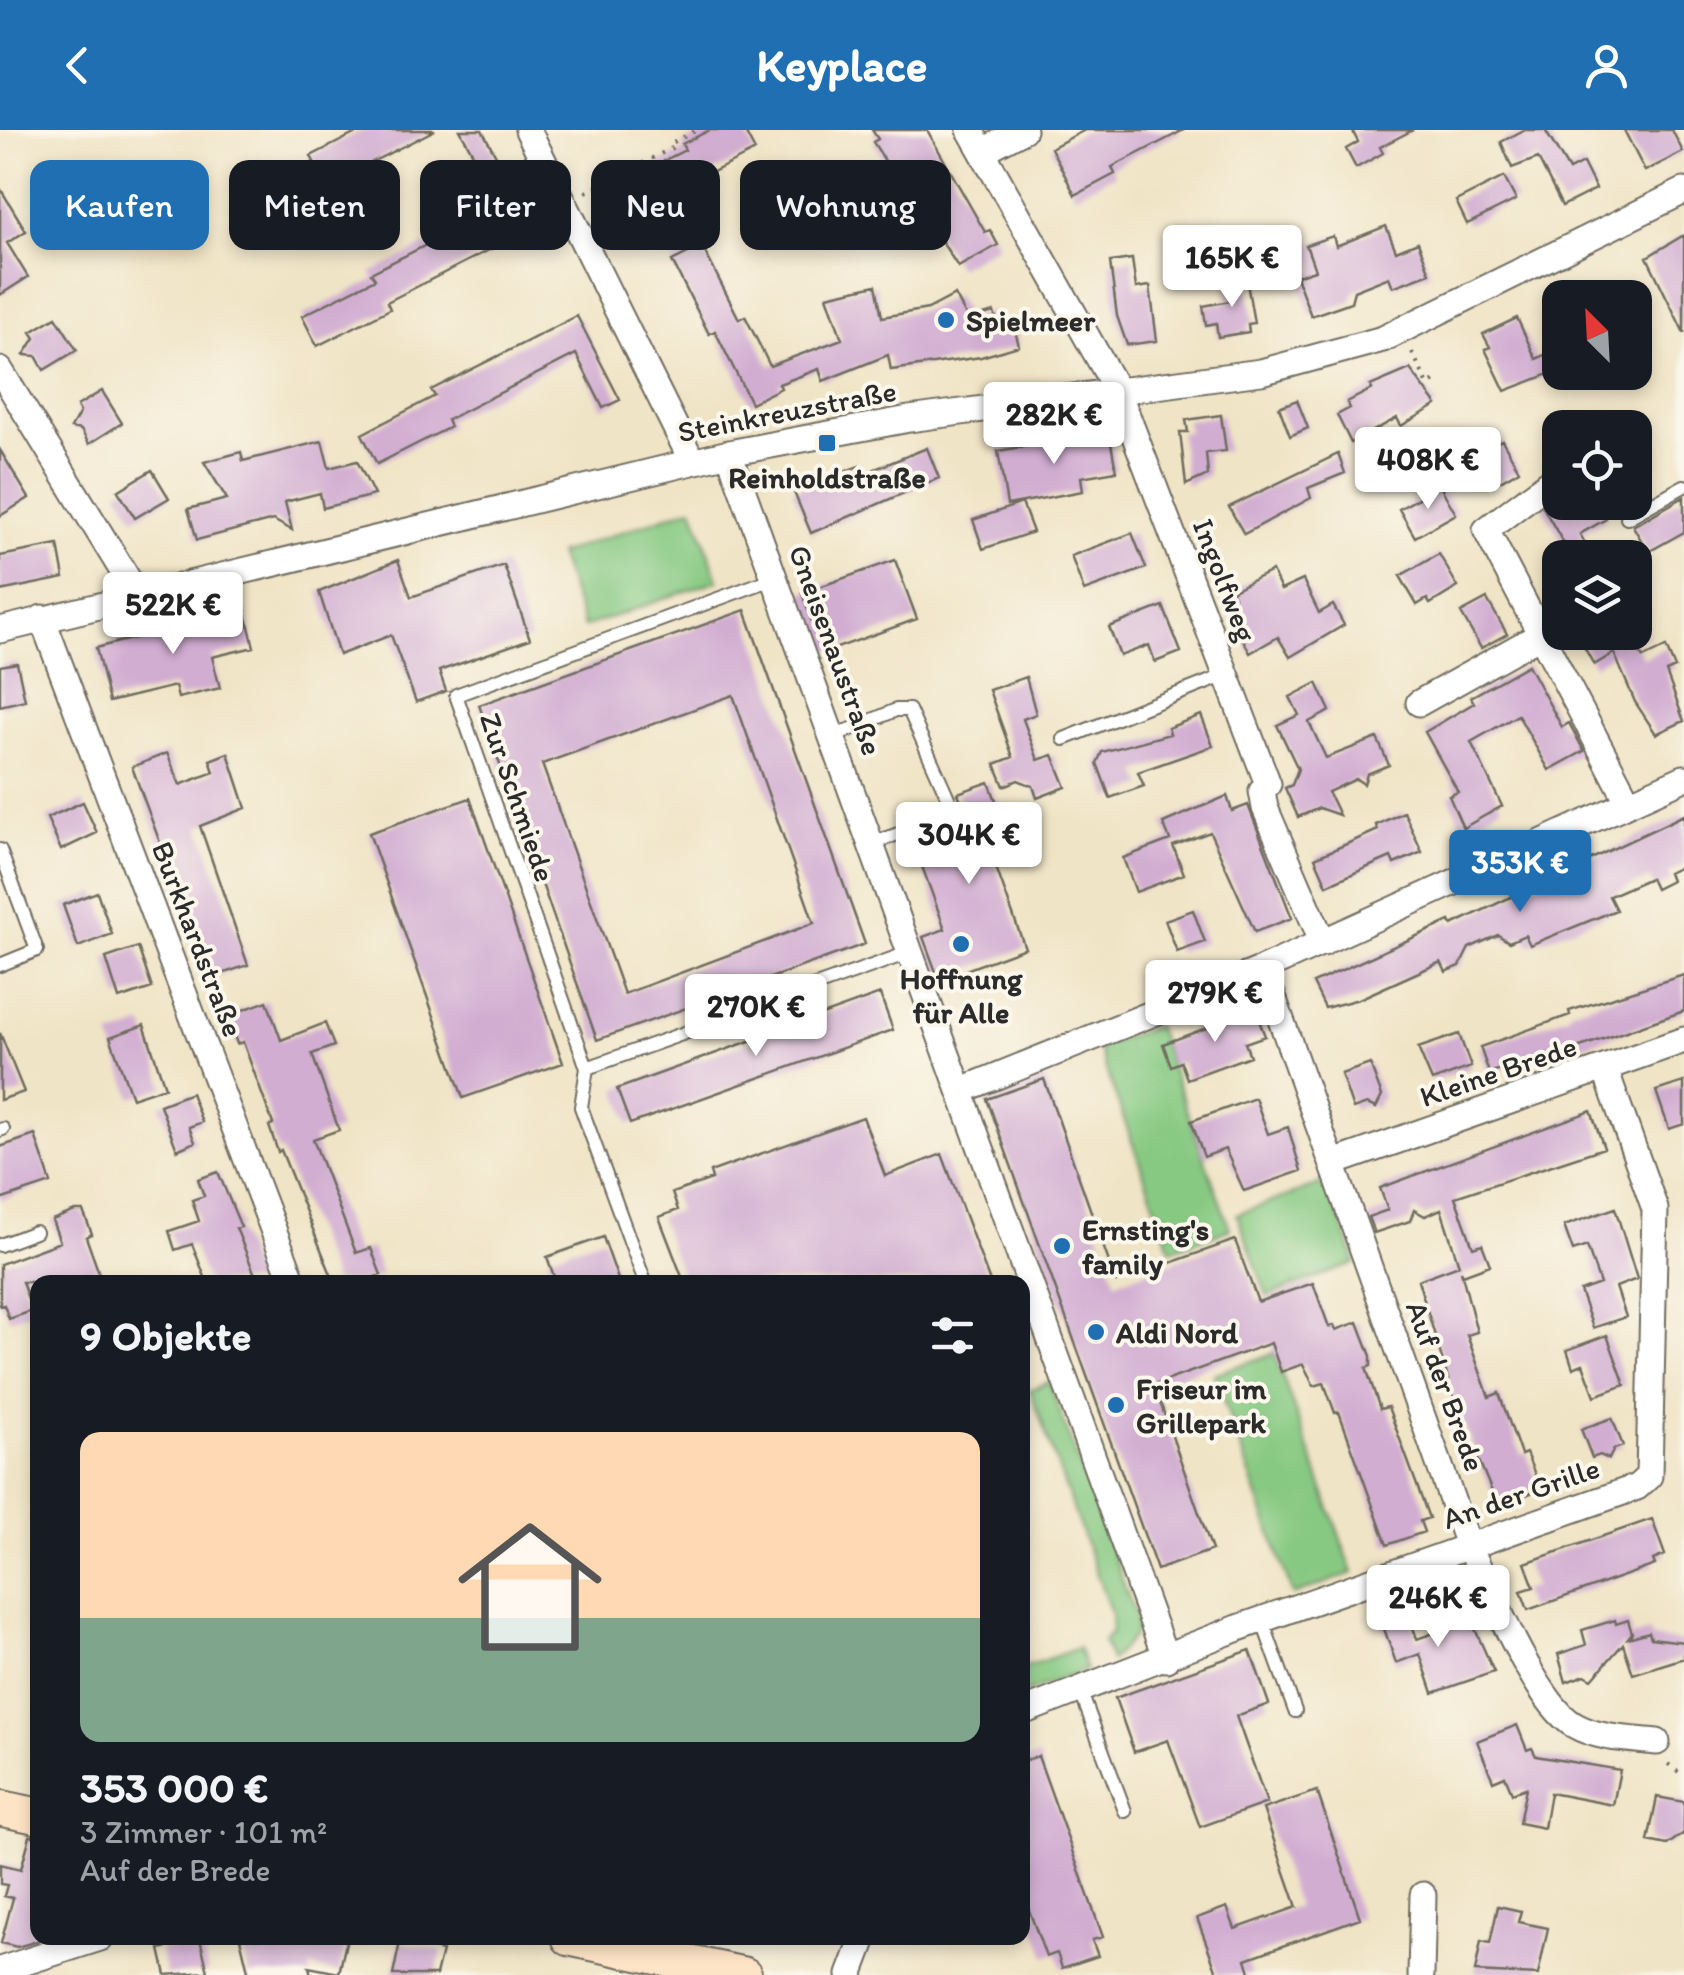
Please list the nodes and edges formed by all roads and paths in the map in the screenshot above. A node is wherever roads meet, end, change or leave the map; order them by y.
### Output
1 (528, 130) edge
2 (697, 130) edge
3 (1023, 130) edge
4 (976, 141) edge
5 (543, 160) edge
6 (1684, 191) edge
7 (571, 200) edge
8 (571, 218) edge
9 (1402, 330) junction
10 (0, 370) edge
11 (1436, 381) dead end
12 (1118, 392) junction
13 (729, 453) junction
14 (692, 461) junction
15 (1684, 486) edge
16 (1542, 488) edge
17 (1652, 504) edge
18 (775, 578) junction
19 (138, 596) junction
20 (42, 618) junction
21 (0, 630) edge
22 (1542, 634) joint
23 (1550, 650) edge
24 (1226, 675) junction
25 (1419, 703) dead end
26 (833, 737) junction
27 (1064, 739) dead end
28 (1684, 778) edge
29 (1629, 803) junction
30 (871, 844) junction
31 (0, 850) edge
32 (1323, 943) junction
33 (910, 952) junction
34 (0, 965) edge
35 (1263, 969) junction
36 (1684, 1040) edge
37 (587, 1068) junction
38 (1605, 1068) junction
39 (962, 1090) junction
40 (1333, 1163) junction
41 (35, 1232) dead end
42 (0, 1244) edge
43 (290, 1275) edge
44 (642, 1275) edge
45 (1028, 1275) edge
46 (1030, 1280) edge
47 (1468, 1545) junction
48 (1262, 1620) junction
49 (1166, 1659) junction
50 (1080, 1690) junction
51 (1030, 1709) edge
52 (1295, 1711) dead end
53 (1657, 1742) dead end
54 (0, 1808) edge
55 (1125, 1812) dead end
56 (30, 1814) edge
57 (1423, 1895) dead end
58 (78, 1945) edge
59 (603, 1945) edge
60 (861, 1945) edge
61 (0, 1970) edge
62 (744, 1975) edge
63 (850, 1975) edge
64 (1422, 1975) edge

1 - 5 street
2 - 7 path
3 - 4 street
4 - 12 street, Ingolfweg
6 - 9 street, Steinkreuzstraße
8 - 14 street
9 - 11 path
9 - 12 street, Steinkreuzstraße
10 - 19 street
12 - 13 street, Steinkreuzstraße
12 - 24 street, Ingolfweg
13 - 14 street, Steinkreuzstraße
13 - 18 street, Gneisenaustraße
14 - 19 street, Steinkreuzstraße
15 - 17 lane
16 - 22 street
18 - 26 street, Gneisenaustraße
18 - 37 lane, Zur Schmiede
19 - 20 street, Steinkreuzstraße
20 - 21 street, Steinkreuzstraße
20 - 43 street, Burkhardstraße
22 - 25 street
23 - 29 street
24 - 27 lane
24 - 32 street, Ingolfweg
26 - 30 street, Gneisenaustraße
26 - 30 lane
28 - 29 street
29 - 32 street
30 - 33 street, Gneisenaustraße
31 - 34 lane
32 - 35 street
33 - 37 lane
33 - 39 street, Gneisenaustraße
35 - 39 street
35 - 40 street, Auf der Brede
36 - 38 street, Kleine Brede
37 - 44 lane
38 - 40 street, Kleine Brede
38 - 47 street, An der Grille
39 - 45 street, Gneisenaustraße
40 - 47 street, Auf der Brede
41 - 42 lane
46 - 49 street, Gneisenaustraße
47 - 48 street, An der Grille
47 - 53 street, Auf der Brede
48 - 49 street, An der Grille
48 - 52 lane
49 - 50 street, An der Grille
50 - 51 street, An der Grille
50 - 55 lane
54 - 56 main road
57 - 64 street
58 - 61 street
59 - 62 main road
60 - 63 street

